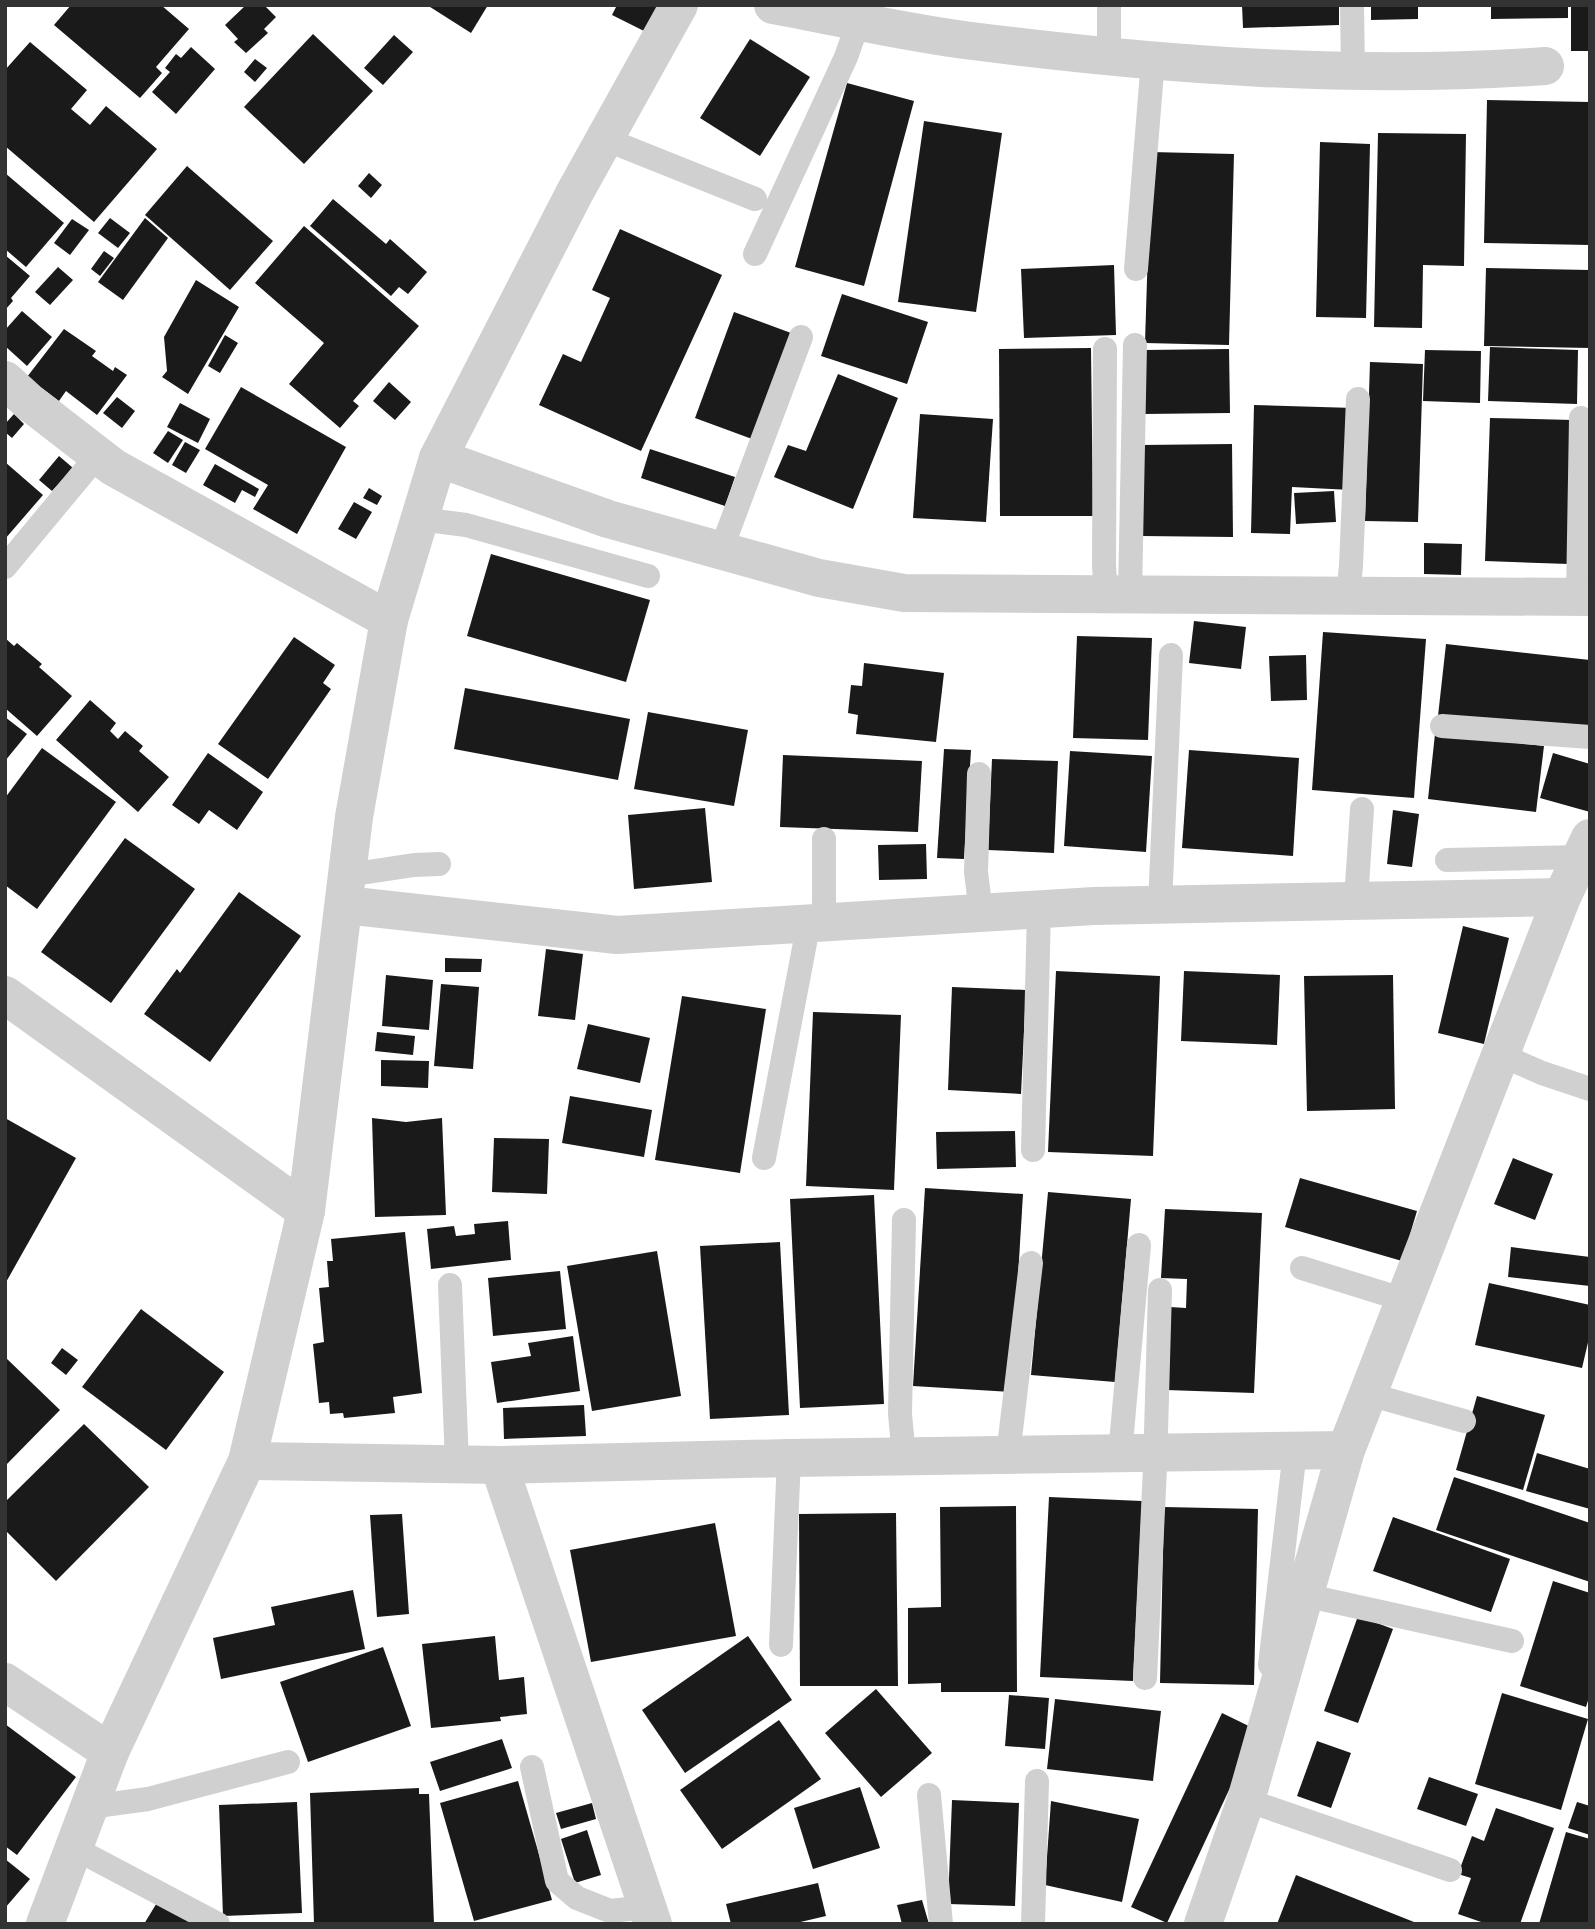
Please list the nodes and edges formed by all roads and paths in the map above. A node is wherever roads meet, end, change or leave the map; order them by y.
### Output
1 (679, 5) edge
2 (773, 5) edge
3 (1109, 5) edge
4 (1352, 5) edge
5 (859, 20) junction
6 (1109, 55) junction
7 (1153, 60) junction
8 (1545, 66) dead end
9 (1353, 70) junction
10 (605, 139) junction
11 (755, 199) dead end
12 (755, 254) dead end
13 (1136, 269) dead end
14 (801, 337) dead end
15 (1135, 345) dead end
16 (1105, 349) dead end
17 (5, 380) edge
18 (1357, 399) dead end
19 (1581, 418) dead end
20 (98, 456) junction
21 (438, 458) junction
22 (420, 519) junction
23 (721, 550) junction
24 (5, 567) edge
25 (648, 576) dead end
26 (1118, 595) junction
27 (1348, 596) junction
28 (1584, 597) edge
29 (389, 620) junction
30 (1171, 655) dead end
31 (1442, 726) dead end
32 (1590, 737) edge
33 (979, 774) dead end
34 (1362, 809) dead end
35 (824, 839) dead end
36 (1585, 848) edge
37 (1447, 860) dead end
38 (439, 864) dead end
39 (346, 890) junction
40 (1562, 897) junction
41 (1356, 901) junction
42 (1160, 905) junction
43 (1039, 910) junction
44 (981, 913) junction
45 (816, 923) junction
46 (5, 995) edge
47 (1501, 1055) junction
48 (1590, 1089) edge
49 (1033, 1150) dead end
50 (764, 1158) dead end
51 (306, 1211) junction
52 (904, 1220) dead end
53 (1139, 1245) dead end
54 (1031, 1263) dead end
55 (1302, 1268) dead end
56 (450, 1285) dead end
57 (1160, 1290) dead end
58 (1405, 1300) junction
59 (1368, 1394) junction
60 (1464, 1421) dead end
61 (1346, 1450) junction
62 (1295, 1451) junction
63 (1138, 1454) junction
64 (1008, 1455) junction
65 (904, 1457) junction
66 (789, 1458) junction
67 (247, 1461) junction
68 (457, 1464) junction
69 (499, 1465) junction
70 (1304, 1595) junction
71 (1512, 1641) dead end
72 (781, 1645) dead end
73 (1269, 1672) dead end
74 (1145, 1678) dead end
75 (5, 1682) edge
76 (110, 1752) junction
77 (288, 1762) dead end
78 (532, 1767) dead end
79 (1037, 1781) dead end
80 (929, 1795) dead end
81 (1246, 1800) junction
82 (89, 1807) junction
83 (74, 1848) junction
84 (1450, 1870) dead end
85 (650, 1915) edge
86 (45, 1924) edge
87 (218, 1924) edge
88 (942, 1924) edge
89 (1033, 1924) edge
90 (1203, 1924) edge

1 - 10 street
2 - 5 street
3 - 6 lane
4 - 9 lane
5 - 6 street
5 - 12 lane
6 - 7 street
7 - 9 street
7 - 13 lane
8 - 9 street
10 - 11 lane
10 - 21 street
14 - 23 lane
15 - 26 lane
16 - 26 lane
17 - 20 street
18 - 27 lane
19 - 28 lane
20 - 24 lane
20 - 29 street
21 - 22 street
21 - 23 street
22 - 25 lane
22 - 29 street
23 - 26 street
26 - 27 street
27 - 28 street
29 - 39 street
30 - 42 lane
31 - 32 lane
33 - 44 lane
34 - 41 lane
35 - 45 lane
36 - 37 lane
36 - 40 street
38 - 39 lane
39 - 45 street
39 - 51 street
40 - 41 street
40 - 47 street
41 - 42 street
42 - 43 street
43 - 44 street
43 - 49 lane
44 - 45 street
45 - 50 lane
46 - 51 street
47 - 48 lane
47 - 58 street
51 - 67 street
52 - 65 lane
53 - 63 lane
54 - 64 lane
55 - 58 lane
56 - 68 lane
57 - 63 lane
58 - 59 street
59 - 60 lane
59 - 61 street
61 - 62 street
61 - 70 street
62 - 63 street
62 - 73 lane
63 - 64 street
63 - 74 lane
64 - 65 street
65 - 66 street
66 - 69 street
66 - 72 lane
67 - 68 street
67 - 76 street
68 - 69 street
69 - 85 street
70 - 71 lane
70 - 81 street
75 - 76 street
76 - 82 street
77 - 82 lane
78 - 85 lane
79 - 89 lane
80 - 88 lane
81 - 84 lane
81 - 90 street
82 - 83 street
83 - 86 street
83 - 87 lane

